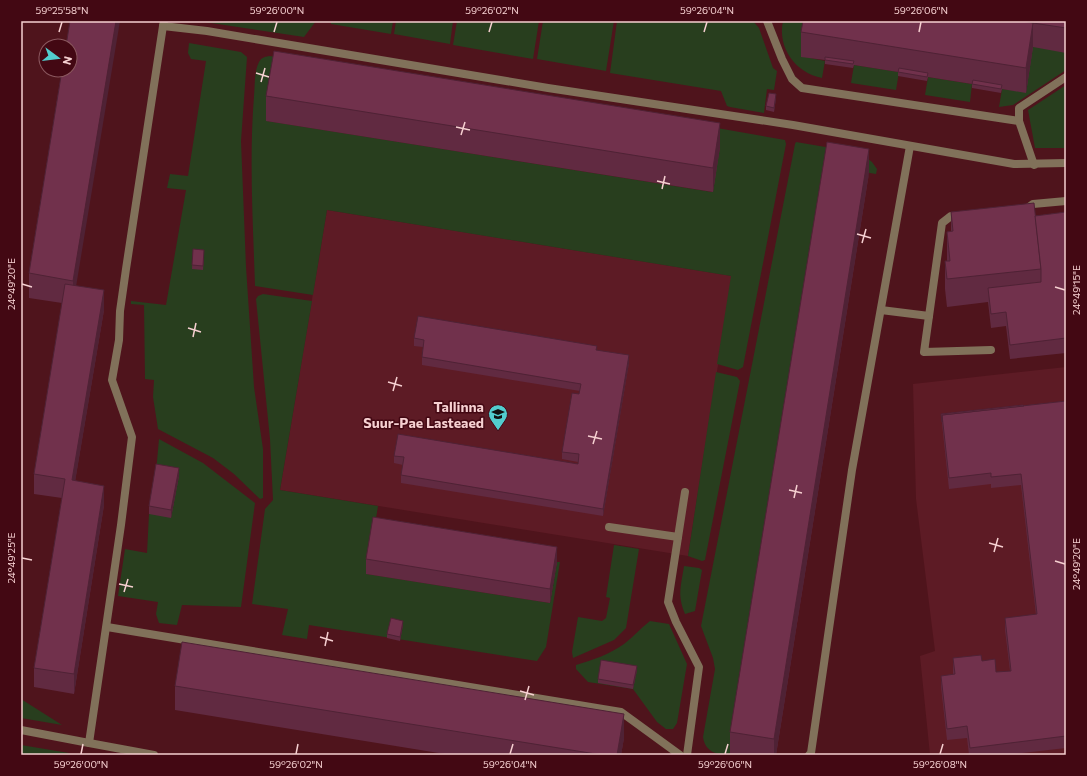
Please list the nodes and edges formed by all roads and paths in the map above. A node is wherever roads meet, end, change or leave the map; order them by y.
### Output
1 (767, 21) edge
2 (164, 23) edge
3 (1066, 77) edge
4 (1019, 121) junction
5 (910, 146) junction
6 (1066, 163) edge
7 (1034, 165) junction
8 (1066, 201) edge
9 (966, 217) edge
10 (1017, 217) edge
11 (881, 310) junction
12 (929, 316) junction
13 (991, 350) dead end
14 (685, 492) dead end
15 (609, 527) dead end
16 (678, 537) junction
17 (107, 627) junction
18 (21, 730) edge
19 (89, 743) junction
20 (154, 755) edge
21 (680, 755) edge
22 (687, 755) edge
23 (809, 755) edge

1 - 4 street
2 - 5 street
2 - 17 street
3 - 4 street
4 - 7 street
5 - 7 street
5 - 11 street
6 - 7 street
8 - 10 street
9 - 12 street
11 - 12 street
11 - 23 street
12 - 13 street
14 - 16 street
15 - 16 street
16 - 22 street
17 - 19 street
17 - 21 street
18 - 19 street
19 - 20 street

